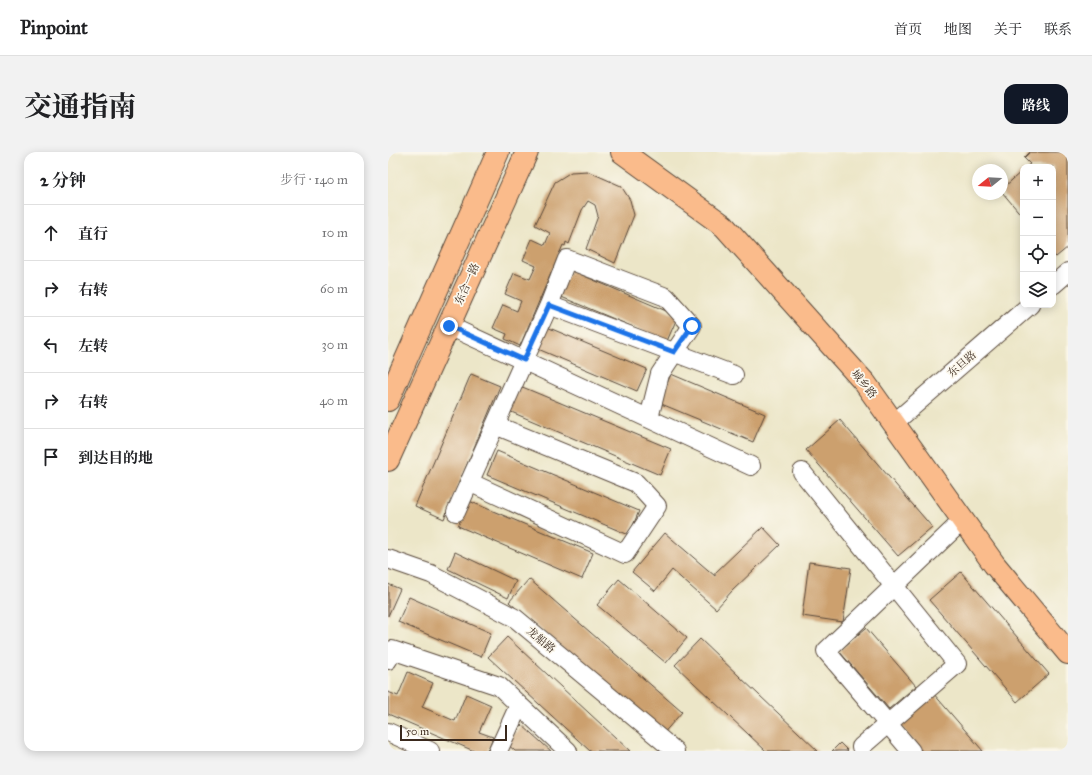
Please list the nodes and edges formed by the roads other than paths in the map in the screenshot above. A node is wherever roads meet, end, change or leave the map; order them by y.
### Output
1 (498, 152) edge
2 (527, 152) edge
3 (622, 152) edge
4 (642, 152) edge
5 (1068, 272) edge
6 (1056, 282) edge
7 (549, 305) junction
8 (1027, 308) edge
9 (449, 326) junction
10 (674, 352) junction
11 (524, 360) junction
12 (734, 375) dead end
13 (388, 400) edge
14 (649, 418) junction
15 (898, 420) junction
16 (495, 425) junction
17 (388, 460) edge
18 (751, 466) dead end
19 (802, 472) dead end
20 (469, 482) junction
21 (456, 512) dead end
22 (963, 520) junction
23 (388, 559) edge
24 (894, 586) junction
25 (1068, 635) edge
26 (1068, 653) edge
27 (388, 660) edge
28 (519, 704) junction
29 (887, 723) junction
30 (388, 732) edge
31 (861, 747) dead end
32 (430, 751) edge
33 (498, 751) edge
34 (568, 751) edge
35 (675, 751) edge
36 (911, 751) edge

1 - 13 main road
2 - 9 main road, 东合一路
3 - 15 main road, 城乡路
4 - 15 main road, 城乡路
5 - 6 street
7 - 10 street
7 - 10 street
7 - 11 street
8 - 15 street, 东旦路
9 - 11 street
9 - 17 main road, 东合一路
10 - 12 street
10 - 14 street
11 - 14 street
11 - 16 street
14 - 18 street
15 - 22 main road, 城乡路
15 - 25 main road, 城乡路
16 - 20 street
16 - 20 street
19 - 24 street
20 - 21 street
22 - 24 street
22 - 26 main road, 城乡路
23 - 35 street, 龙船路
24 - 29 street
24 - 29 street
27 - 28 street
28 - 33 street
28 - 34 street
29 - 31 street
29 - 36 street
30 - 32 street

